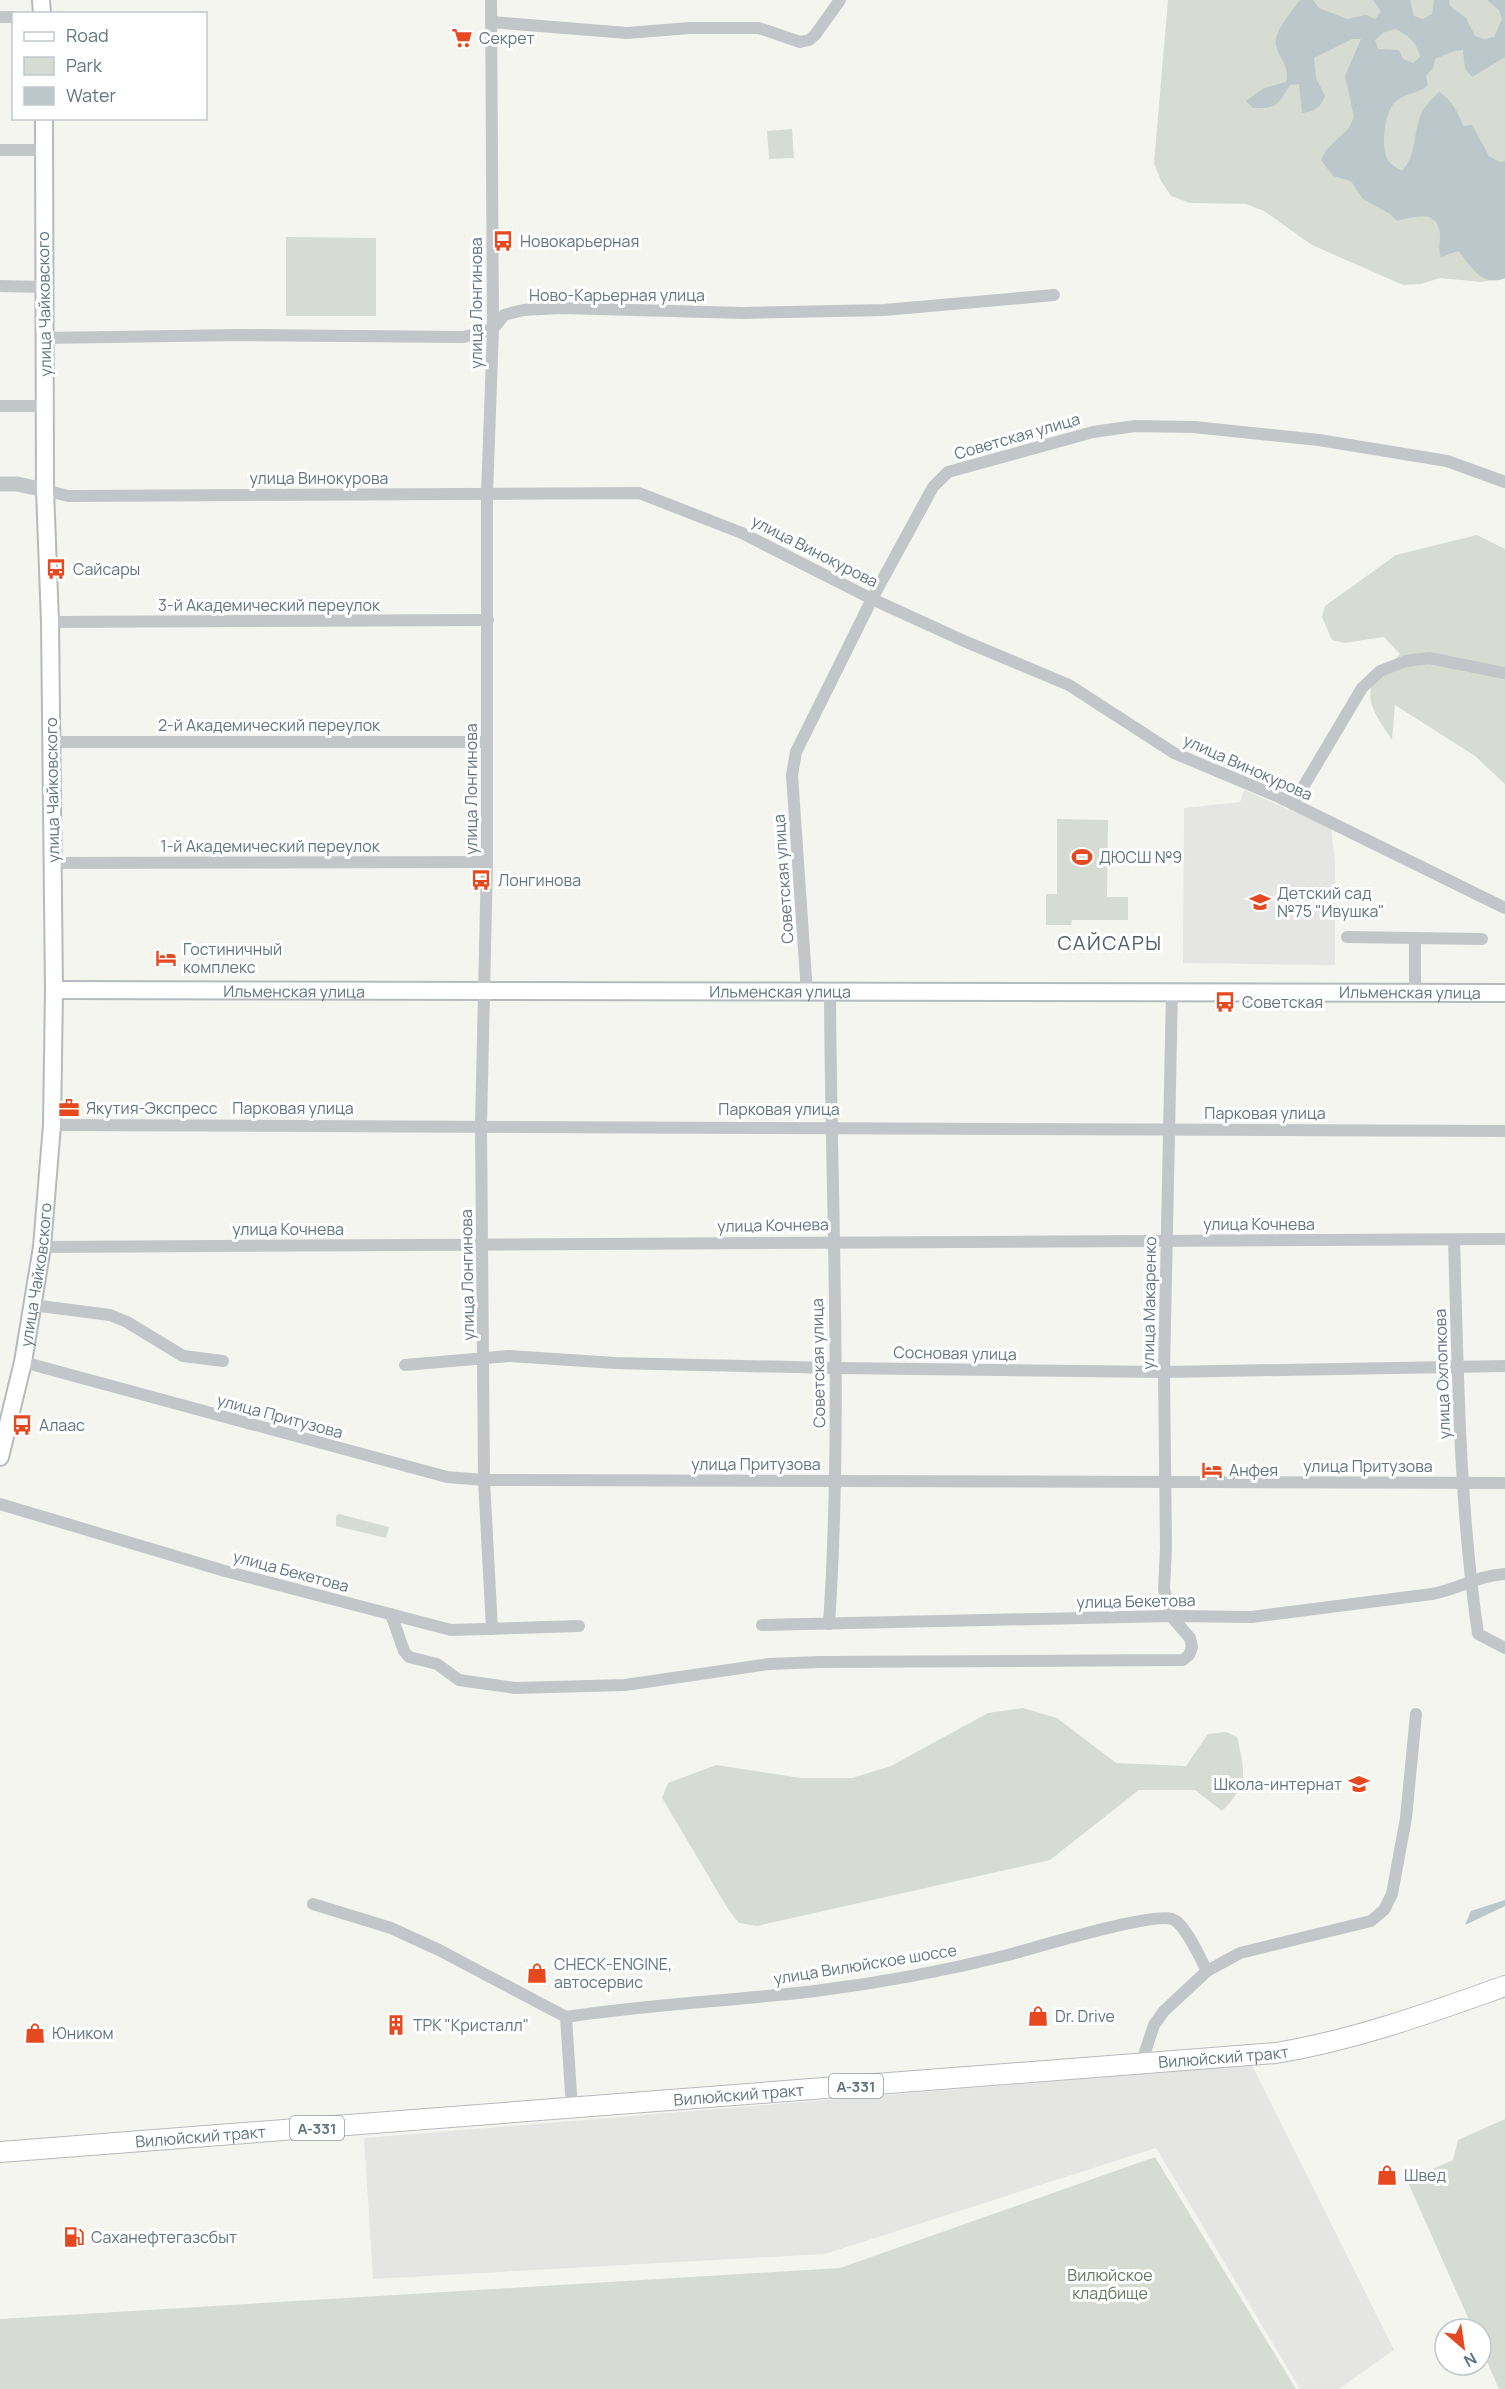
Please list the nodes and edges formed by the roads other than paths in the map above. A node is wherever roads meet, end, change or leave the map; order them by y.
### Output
1 (491, 0) edge
2 (840, 0) edge
3 (491, 22) junction
4 (44, 120) edge
5 (0, 150) edge
6 (44, 150) junction
7 (0, 286) edge
8 (43, 287) junction
9 (1054, 295) dead end
10 (493, 329) junction
11 (44, 338) junction
12 (0, 406) edge
13 (45, 406) junction
14 (1505, 482) edge
15 (0, 484) edge
16 (45, 490) junction
17 (487, 494) junction
18 (872, 599) junction
19 (488, 620) junction
20 (50, 622) junction
21 (1505, 673) edge
22 (52, 742) junction
23 (487, 742) junction
24 (1293, 804) junction
25 (488, 862) junction
26 (53, 863) junction
27 (1505, 908) edge
28 (1347, 937) dead end
29 (1415, 938) junction
30 (1482, 939) dead end
31 (54, 990) junction
32 (1172, 991) junction
33 (484, 993) junction
34 (807, 993) junction
35 (830, 993) junction
36 (1415, 993) junction
37 (1505, 993) edge
38 (52, 1125) junction
39 (481, 1125) junction
40 (831, 1126) junction
41 (1171, 1129) junction
42 (1505, 1131) edge
43 (1505, 1239) edge
44 (1454, 1240) junction
45 (833, 1241) junction
46 (1166, 1242) junction
47 (484, 1244) junction
48 (42, 1247) junction
49 (32, 1305) junction
50 (484, 1358) junction
51 (223, 1360) dead end
52 (23, 1362) junction
53 (405, 1365) dead end
54 (1505, 1366) edge
55 (835, 1368) junction
56 (1458, 1369) junction
57 (1164, 1372) junction
58 (0, 1456) edge
59 (484, 1480) junction
60 (834, 1481) junction
61 (1166, 1482) junction
62 (1462, 1483) junction
63 (1505, 1483) edge
64 (0, 1504) edge
65 (1505, 1574) edge
66 (1470, 1580) junction
67 (391, 1614) junction
68 (1171, 1616) junction
69 (829, 1624) junction
70 (762, 1625) dead end
71 (579, 1626) dead end
72 (492, 1629) junction
73 (1505, 1648) edge
74 (1416, 1714) dead end
75 (313, 1904) dead end
76 (1207, 1971) junction
77 (1505, 1986) edge
78 (566, 2017) junction
79 (1141, 2064) junction
80 (572, 2109) junction
81 (0, 2152) edge

1 - 3 street, улица Лонгинова
2 - 3 street
3 - 10 street, улица Лонгинова
4 - 6 main road, улица Чайковского
5 - 6 street
6 - 8 main road, улица Чайковского
7 - 8 street
8 - 11 main road, улица Чайковского
9 - 10 street, Ново-Карьерная улица
10 - 11 street, Ново-Карьерная улица
10 - 17 street, улица Лонгинова
11 - 13 main road, улица Чайковского
12 - 13 street
13 - 16 main road, улица Чайковского
14 - 18 street, Советская улица
15 - 16 street
16 - 17 street, улица Винокурова
16 - 20 main road, улица Чайковского
17 - 18 street, улица Винокурова
17 - 19 street, улица Лонгинова
18 - 24 street, улица Винокурова
18 - 34 street, Советская улица
19 - 20 street, 3-й Академический переулок
19 - 23 street, улица Лонгинова
20 - 22 main road, улица Чайковского
21 - 24 street
22 - 23 street, 2-й Академический переулок
22 - 26 main road, улица Чайковского
23 - 25 street, улица Лонгинова
24 - 27 street, улица Винокурова
25 - 26 street, 1-й Академический переулок
25 - 33 street, улица Лонгинова
26 - 31 main road, улица Чайковского
28 - 29 street
29 - 30 street
29 - 36 street
31 - 33 main road, Ильменская улица
31 - 38 main road, улица Чайковского
32 - 35 main road, Ильменская улица
32 - 36 main road, Ильменская улица
32 - 41 street, улица Макаренко
33 - 34 main road, Ильменская улица
33 - 39 street, улица Лонгинова
34 - 35 main road, Ильменская улица
35 - 40 street, Советская улица
36 - 37 main road, Ильменская улица
38 - 39 street, Парковая улица
38 - 48 main road, улица Чайковского
39 - 40 street, Парковая улица
39 - 47 street, улица Лонгинова
40 - 41 street, Парковая улица
40 - 45 street, Советская улица
41 - 42 street, Парковая улица
41 - 46 street, улица Макаренко
43 - 44 street, улица Кочнева
44 - 46 street, улица Кочнева
44 - 56 street, улица Охлопкова
45 - 46 street, улица Кочнева
45 - 47 street, улица Кочнева
45 - 55 street, Советская улица
46 - 57 street, улица Макаренко
47 - 48 street, улица Кочнева
47 - 50 street, улица Лонгинова
48 - 49 main road, улица Чайковского
49 - 51 street
49 - 52 main road, улица Чайковского
50 - 53 street, Сосновая улица
50 - 55 street, Сосновая улица
50 - 59 street, улица Лонгинова
52 - 58 main road, улица Чайковского
52 - 59 street, улица Притузова
54 - 56 street, Сосновая улица
55 - 57 street, Сосновая улица
55 - 60 street, Советская улица
56 - 57 street, Сосновая улица
56 - 62 street, улица Охлопкова
57 - 61 street, улица Макаренко
59 - 60 street, улица Притузова
59 - 72 street, улица Лонгинова
60 - 61 street, улица Притузова
60 - 69 street, Советская улица
61 - 62 street, улица Притузова
61 - 68 street, улица Макаренко
62 - 63 street, улица Притузова
62 - 66 street, улица Охлопкова
64 - 67 street, улица Бекетова
65 - 66 street, улица Бекетова
66 - 68 street, улица Бекетова
66 - 73 street, улица Охлопкова
67 - 68 street
67 - 72 street, улица Бекетова
68 - 69 street, улица Бекетова
69 - 70 street, улица Бекетова
71 - 72 street, улица Бекетова
74 - 76 street
75 - 78 street
76 - 78 street, улица Вилюйское шоссе
76 - 79 street
77 - 79 main road, Вилюйский тракт / А-331
78 - 80 street
79 - 80 main road, Вилюйский тракт / А-331
80 - 81 main road, Вилюйский тракт / А-331

